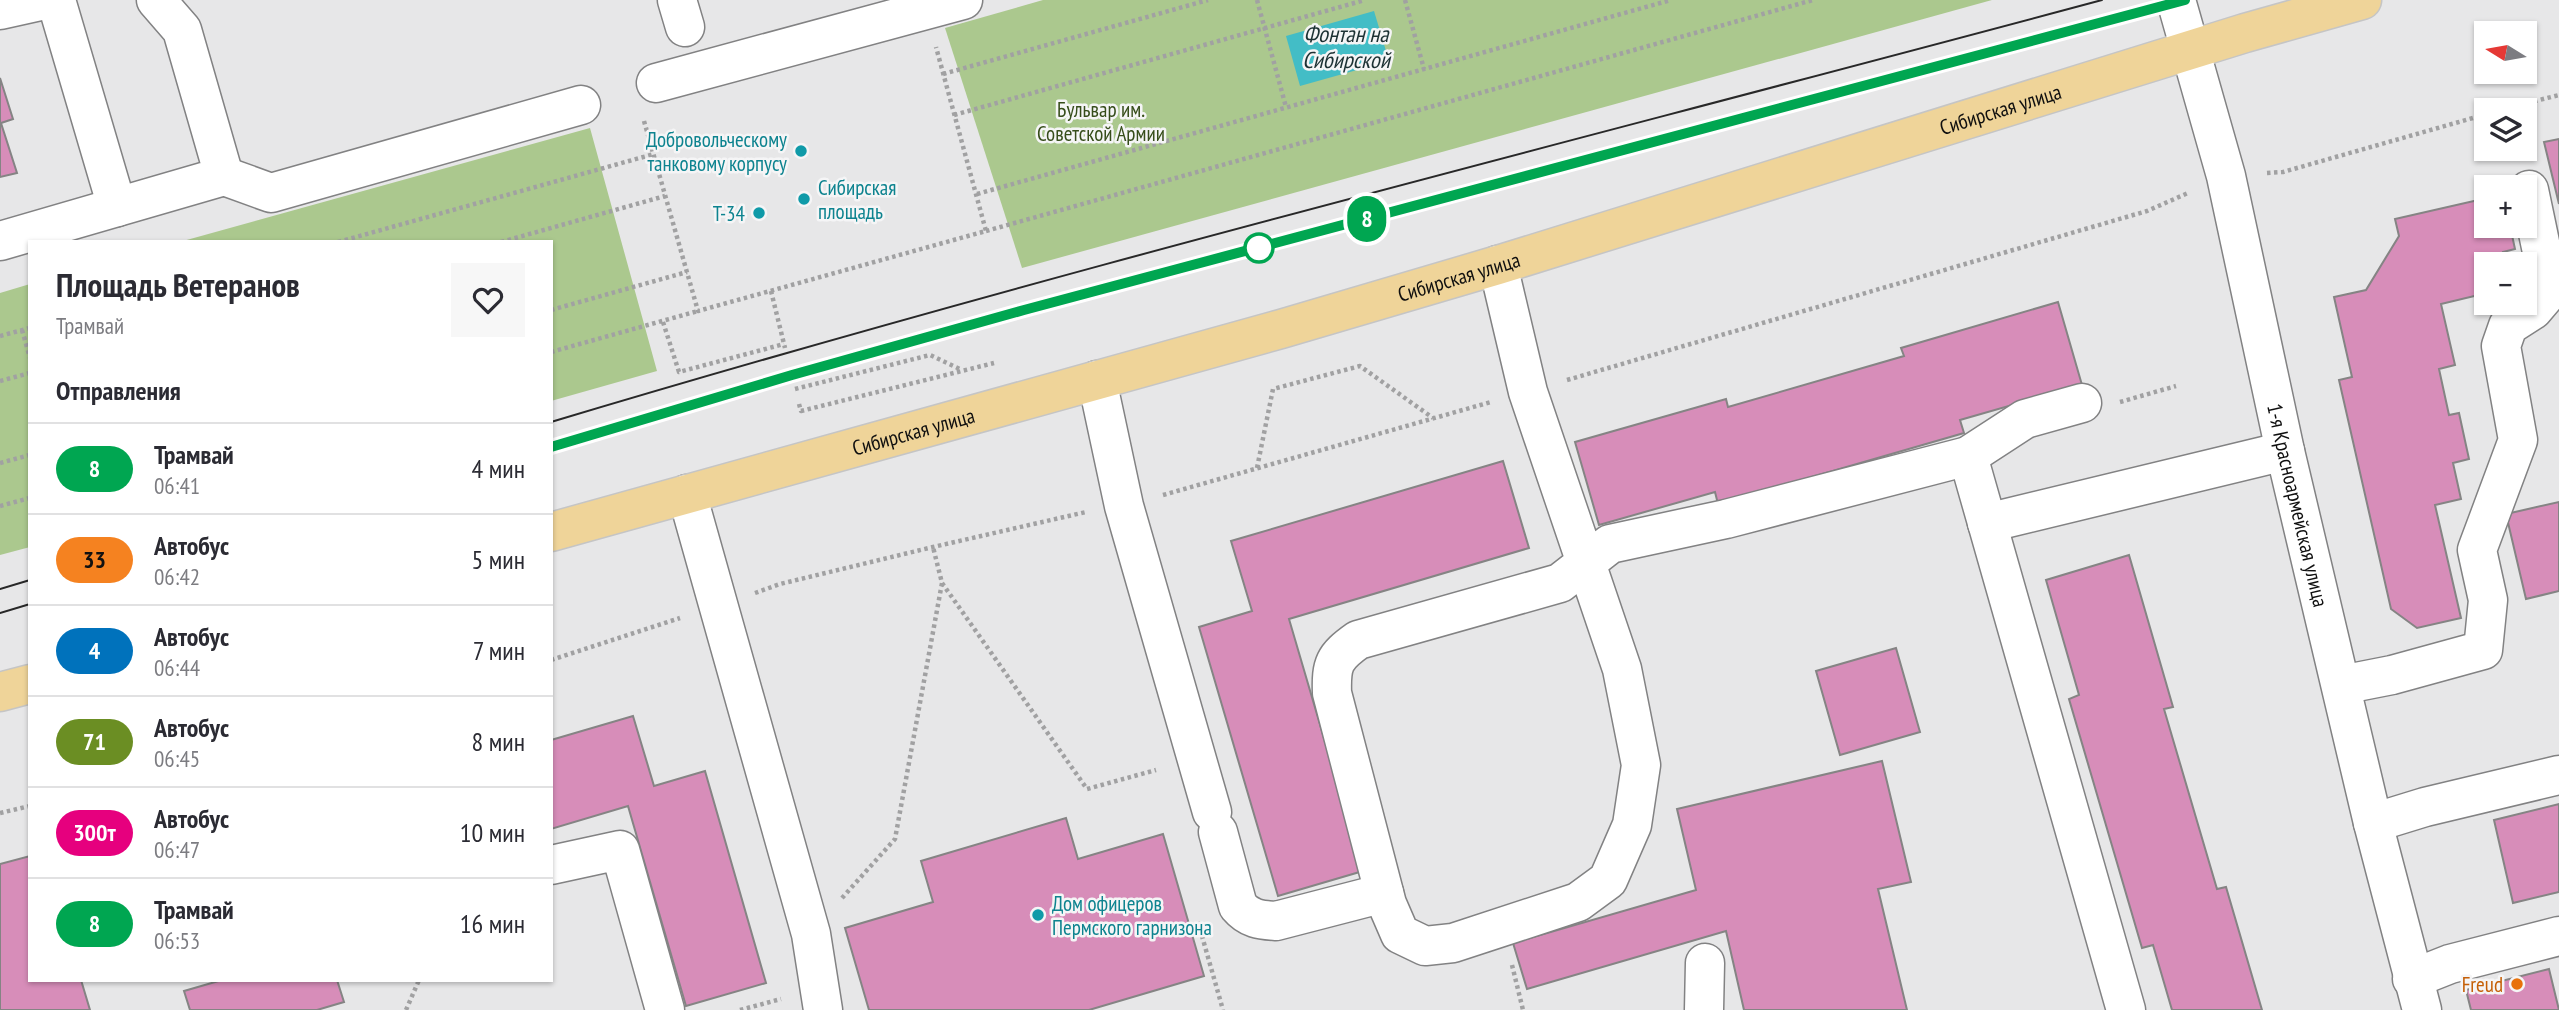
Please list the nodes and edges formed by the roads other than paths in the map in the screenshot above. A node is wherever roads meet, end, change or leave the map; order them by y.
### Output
1 (45, 0) edge
2 (56, 0) edge
3 (156, 0) edge
4 (963, 0) edge
5 (2176, 0) edge
6 (2362, 0) edge
7 (0, 10) edge
8 (852, 14) edge
9 (2192, 50) junction
10 (649, 99) road end
11 (581, 105) dead end
12 (224, 176) junction
13 (117, 207) junction
14 (2537, 228) edge
15 (0, 241) edge
16 (1498, 265) junction
17 (1097, 380) junction
18 (2082, 402) dead end
19 (2285, 451) junction
20 (1968, 456) junction
21 (687, 495) junction
22 (1987, 523) junction
23 (553, 531) edge
24 (1586, 563) junction
25 (28, 685) edge
26 (2341, 685) junction
27 (0, 692) edge
28 (2559, 775) edge
29 (2373, 823) junction
30 (553, 865) edge
31 (1384, 893) junction
32 (2559, 936) edge
33 (1705, 963) dead end
34 (2417, 995) edge
35 (824, 1009) edge
36 (665, 1010) edge
37 (1704, 1010) edge
38 (2126, 1010) edge

1 - 7 street
2 - 13 street
3 - 12 street
4 - 8 street
5 - 9 street, 1-я Красноармейская улица
6 - 9 main road, Сибирская улица
8 - 10 street
9 - 16 main road, Сибирская улица
9 - 19 street, 1-я Красноармейская улица
11 - 12 street
12 - 13 street
13 - 15 street
14 - 26 street
16 - 17 main road, Сибирская улица
16 - 24 street
17 - 21 main road, Сибирская улица
17 - 31 street
18 - 20 street
19 - 22 street
19 - 26 street, 1-я Красноармейская улица
20 - 22 street
20 - 24 street
21 - 23 main road, Сибирская улица
21 - 35 street
22 - 38 street
24 - 31 street
24 - 31 street
25 - 27 main road
26 - 29 street, 1-я Красноармейская улица
28 - 29 street
29 - 34 street, 1-я Красноармейская улица
30 - 36 street
32 - 34 street
33 - 37 street

